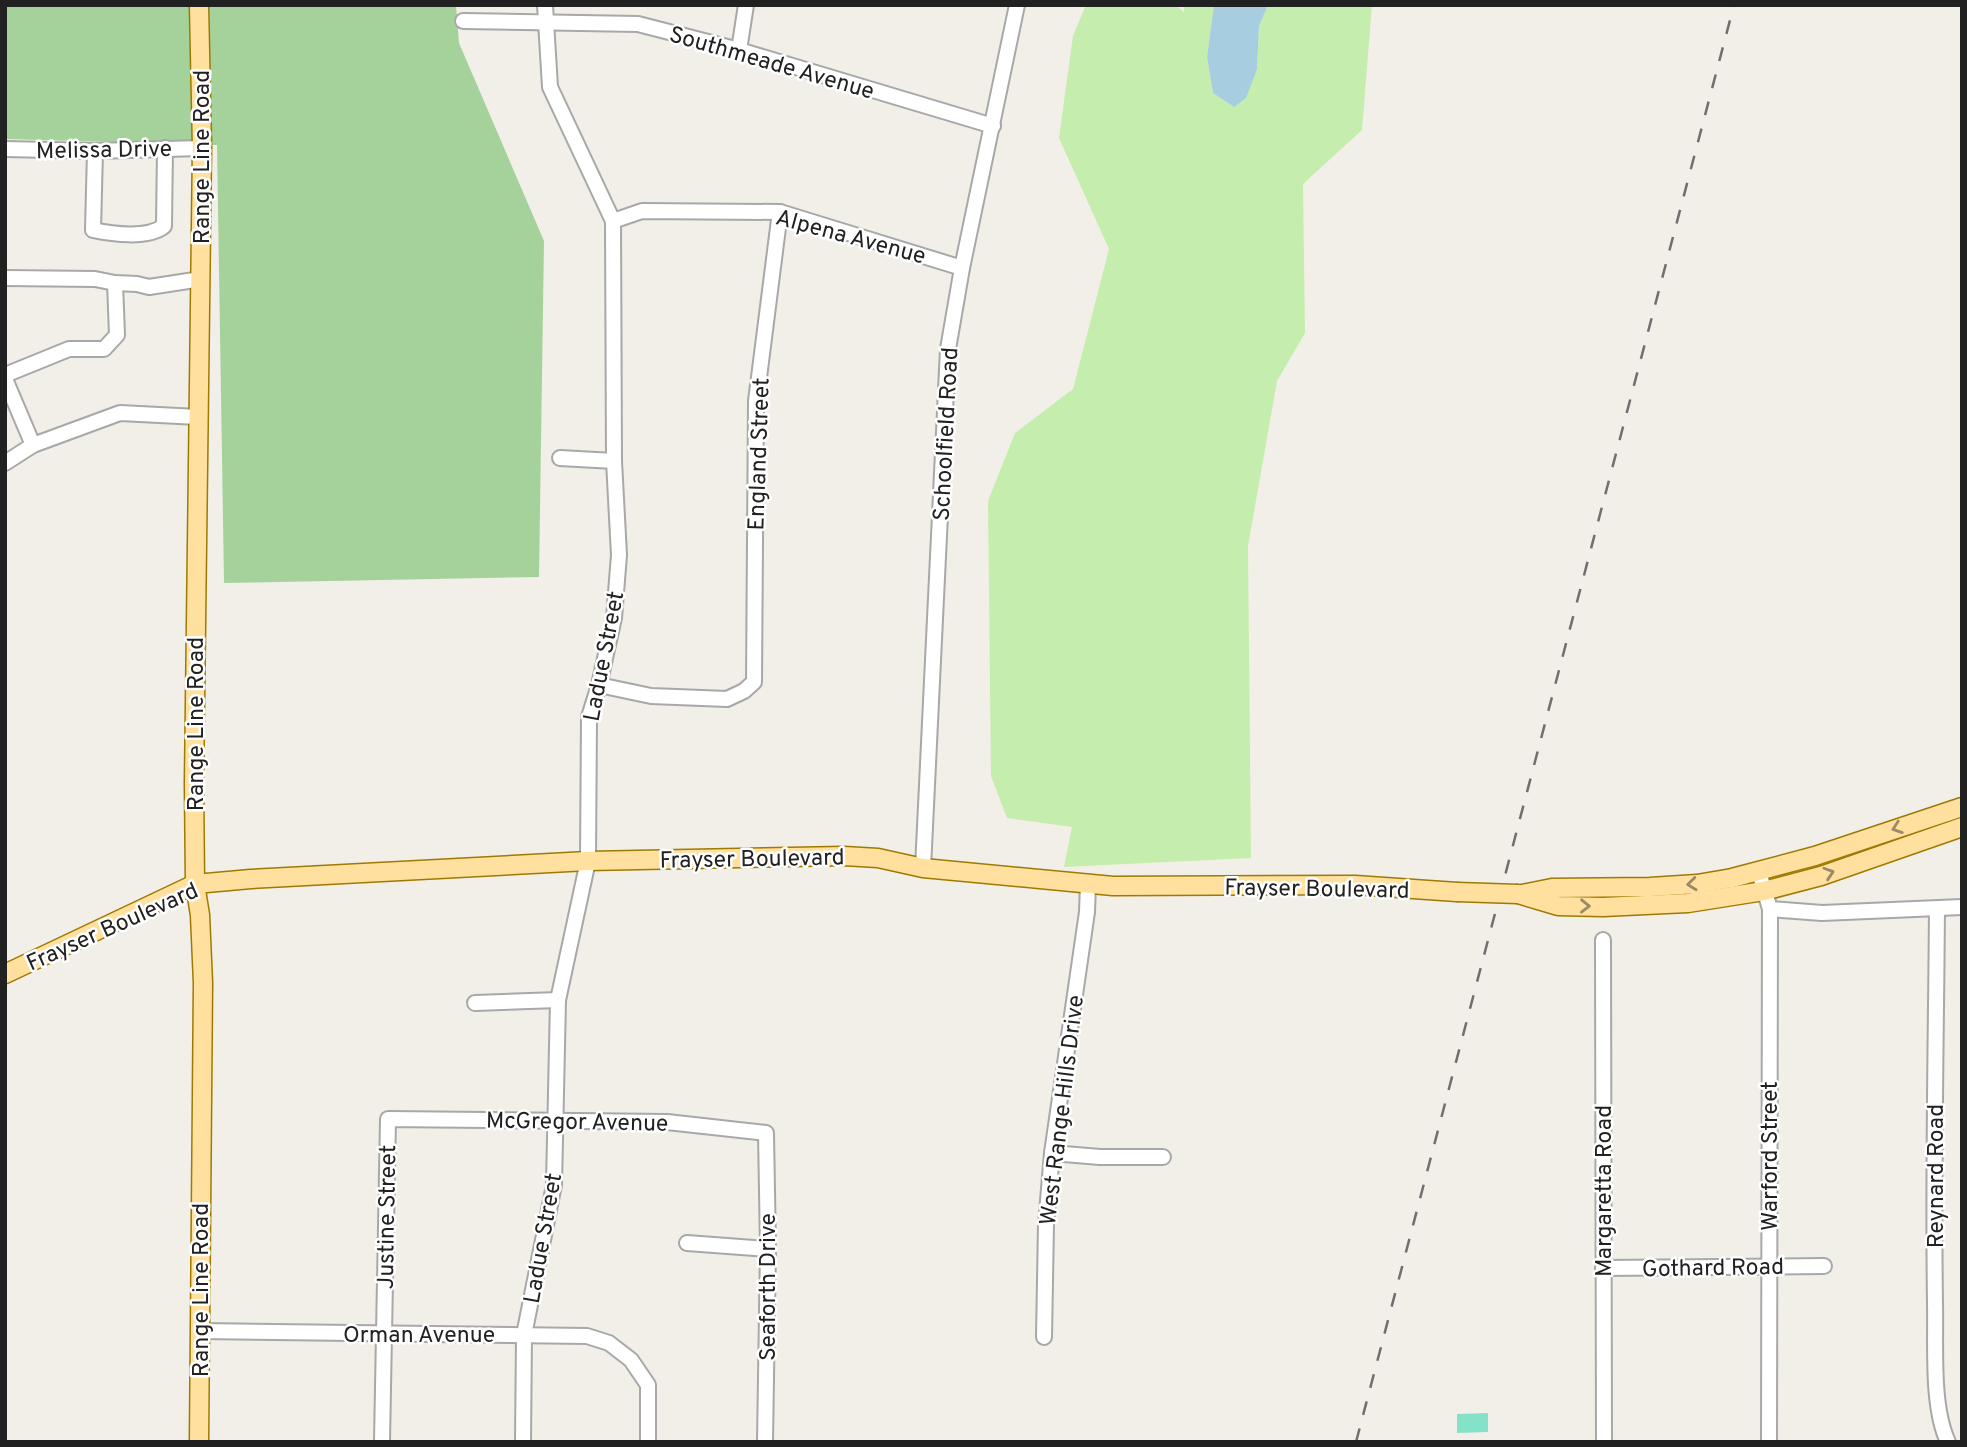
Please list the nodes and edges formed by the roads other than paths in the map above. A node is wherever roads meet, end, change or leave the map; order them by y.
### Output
1 (199, 5) edge
2 (545, 5) edge
3 (746, 5) edge
4 (1016, 6) edge
5 (463, 21) dead end
6 (546, 23) junction
7 (739, 50) junction
8 (993, 126) junction
9 (165, 148) junction
10 (202, 148) junction
11 (5, 149) edge
12 (95, 151) junction
13 (780, 212) junction
14 (613, 221) junction
15 (962, 268) junction
16 (5, 278) edge
17 (201, 279) junction
18 (115, 282) junction
19 (5, 377) edge
20 (198, 417) junction
21 (33, 445) junction
22 (560, 458) dead end
23 (614, 461) junction
24 (5, 463) edge
25 (599, 685) junction
26 (1962, 807) edge
27 (1962, 827) edge
28 (588, 861) junction
29 (923, 868) junction
30 (1759, 872) junction
31 (195, 884) junction
32 (1088, 884) junction
33 (1764, 891) junction
34 (1518, 894) junction
35 (1962, 907) edge
36 (1770, 909) junction
37 (1937, 909) junction
38 (1603, 940) dead end
39 (5, 974) edge
40 (558, 1000) junction
41 (475, 1003) dead end
42 (388, 1119) joint
43 (557, 1120) junction
44 (766, 1133) joint
45 (1052, 1153) junction
46 (1163, 1157) dead end
47 (687, 1243) dead end
48 (768, 1249) junction
49 (1769, 1266) junction
50 (1824, 1266) dead end
51 (1603, 1268) junction
52 (200, 1331) junction
53 (383, 1334) junction
54 (524, 1335) junction
55 (1044, 1338) dead end
56 (199, 1442) edge
57 (382, 1442) edge
58 (523, 1442) edge
59 (648, 1442) edge
60 (765, 1442) edge
61 (1604, 1442) edge
62 (1769, 1442) edge
63 (1948, 1442) edge

1 - 10 main road, Range Line Road
2 - 6 street, Ladue Street
3 - 7 street
4 - 8 street, Schoolfield Road
5 - 6 street, Southmeade Avenue
6 - 7 street, Southmeade Avenue
6 - 14 street, Ladue Street
7 - 8 street, Southmeade Avenue
8 - 15 street, Schoolfield Road
9 - 10 street, Melissa Drive
9 - 12 street, Melissa Drive
9 - 12 street
10 - 17 main road, Range Line Road
11 - 12 street, Melissa Drive
13 - 14 street, Alpena Avenue
13 - 15 street, Alpena Avenue
13 - 25 street, England Street
14 - 23 street, Ladue Street
15 - 29 street, Schoolfield Road
16 - 18 street
17 - 18 street
17 - 20 main road, Range Line Road
18 - 19 street
19 - 21 street
20 - 21 street
20 - 31 main road, Range Line Road
21 - 24 street
22 - 23 street
23 - 25 street, Ladue Street
25 - 28 street, Ladue Street
26 -> 30 main road
33 -> 27 main road
28 - 29 main road, Frayser Boulevard
28 - 31 main road, Frayser Boulevard
28 - 40 street, Ladue Street
29 - 32 main road, Frayser Boulevard
30 - 33 street, Warford Street
30 -> 34 main road
31 - 39 main road, Frayser Boulevard
31 - 52 main road, Range Line Road
32 - 34 main road, Frayser Boulevard, bridge
32 - 45 street, West Range Hills Drive
34 -> 33 main road
33 - 36 street, Warford Street
35 - 37 street
36 - 37 street
36 - 49 street, Warford Street
37 - 63 street, Reynard Road
38 - 51 street, Margaretta Road
40 - 41 street
40 - 43 street, Ladue Street
42 - 43 street, McGregor Avenue
42 - 53 street, Justine Street
43 - 44 street, McGregor Avenue
43 - 54 street, Ladue Street
44 - 48 street, Seaforth Drive
45 - 46 street
45 - 55 street, West Range Hills Drive
47 - 48 street
48 - 60 street, Seaforth Drive
49 - 50 street, Gothard Road
49 - 51 street, Gothard Road
49 - 62 street, Warford Street
51 - 61 street, Margaretta Road
52 - 53 street, Orman Avenue
52 - 56 main road, Range Line Road
53 - 54 street, Orman Avenue
53 - 57 street, Justine Street
54 - 58 street, Ladue Street
54 - 59 street, Orman Avenue

